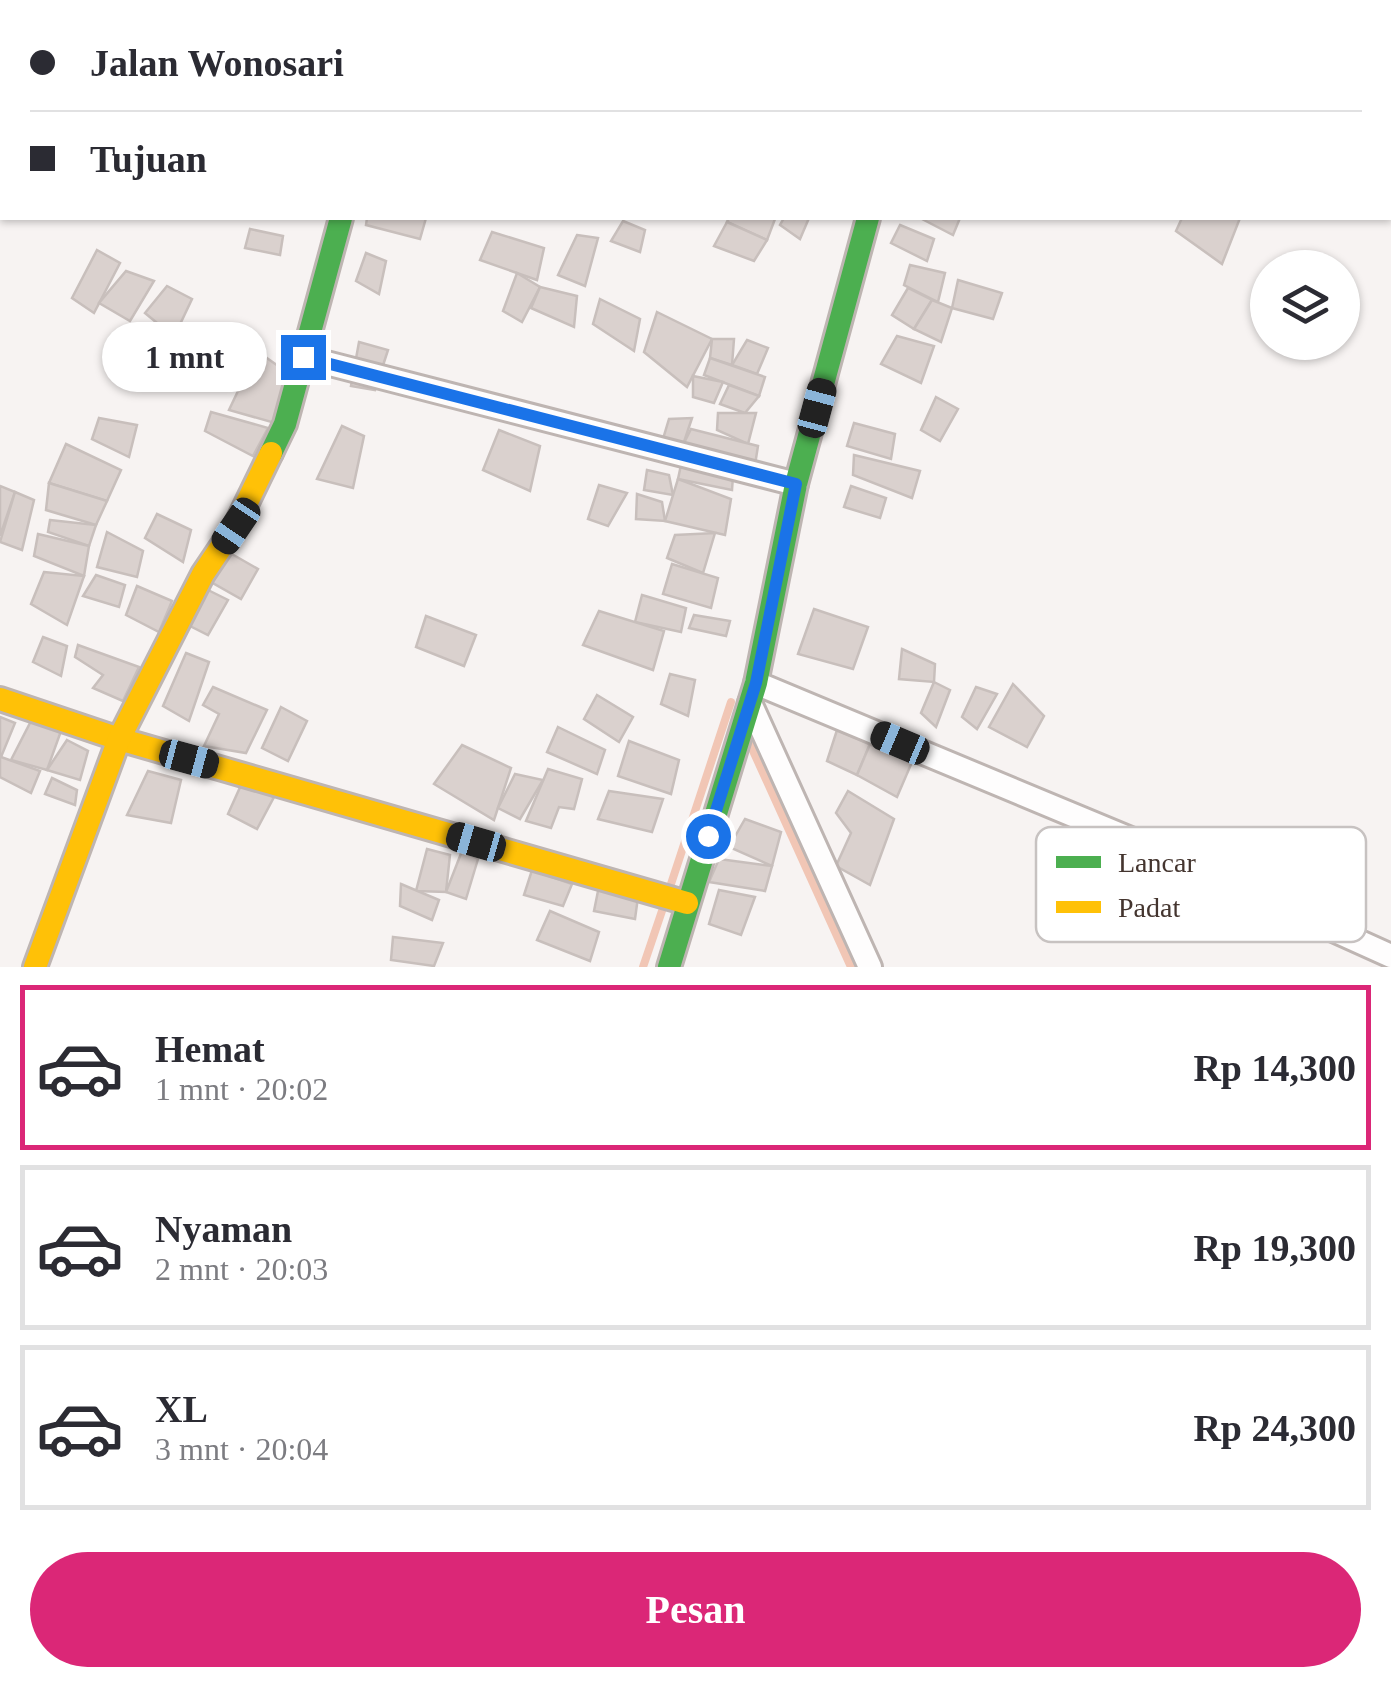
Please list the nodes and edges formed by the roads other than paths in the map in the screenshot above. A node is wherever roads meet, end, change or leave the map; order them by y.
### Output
1 (340, 220) edge
2 (867, 220) edge
3 (303, 357) junction
4 (796, 484) junction
5 (0, 699) edge
6 (748, 709) junction
7 (119, 739) junction
8 (1091, 827) edge
9 (672, 899) junction
10 (1360, 942) edge
11 (1391, 956) edge
12 (35, 967) edge
13 (669, 967) edge
14 (870, 967) edge

1 - 3 street
2 - 4 street
3 - 4 street
3 - 7 street
4 - 6 street
5 - 7 street
6 - 8 street
6 - 9 street
6 - 14 street
7 - 9 street
7 - 12 street
9 - 13 street
10 - 11 street

